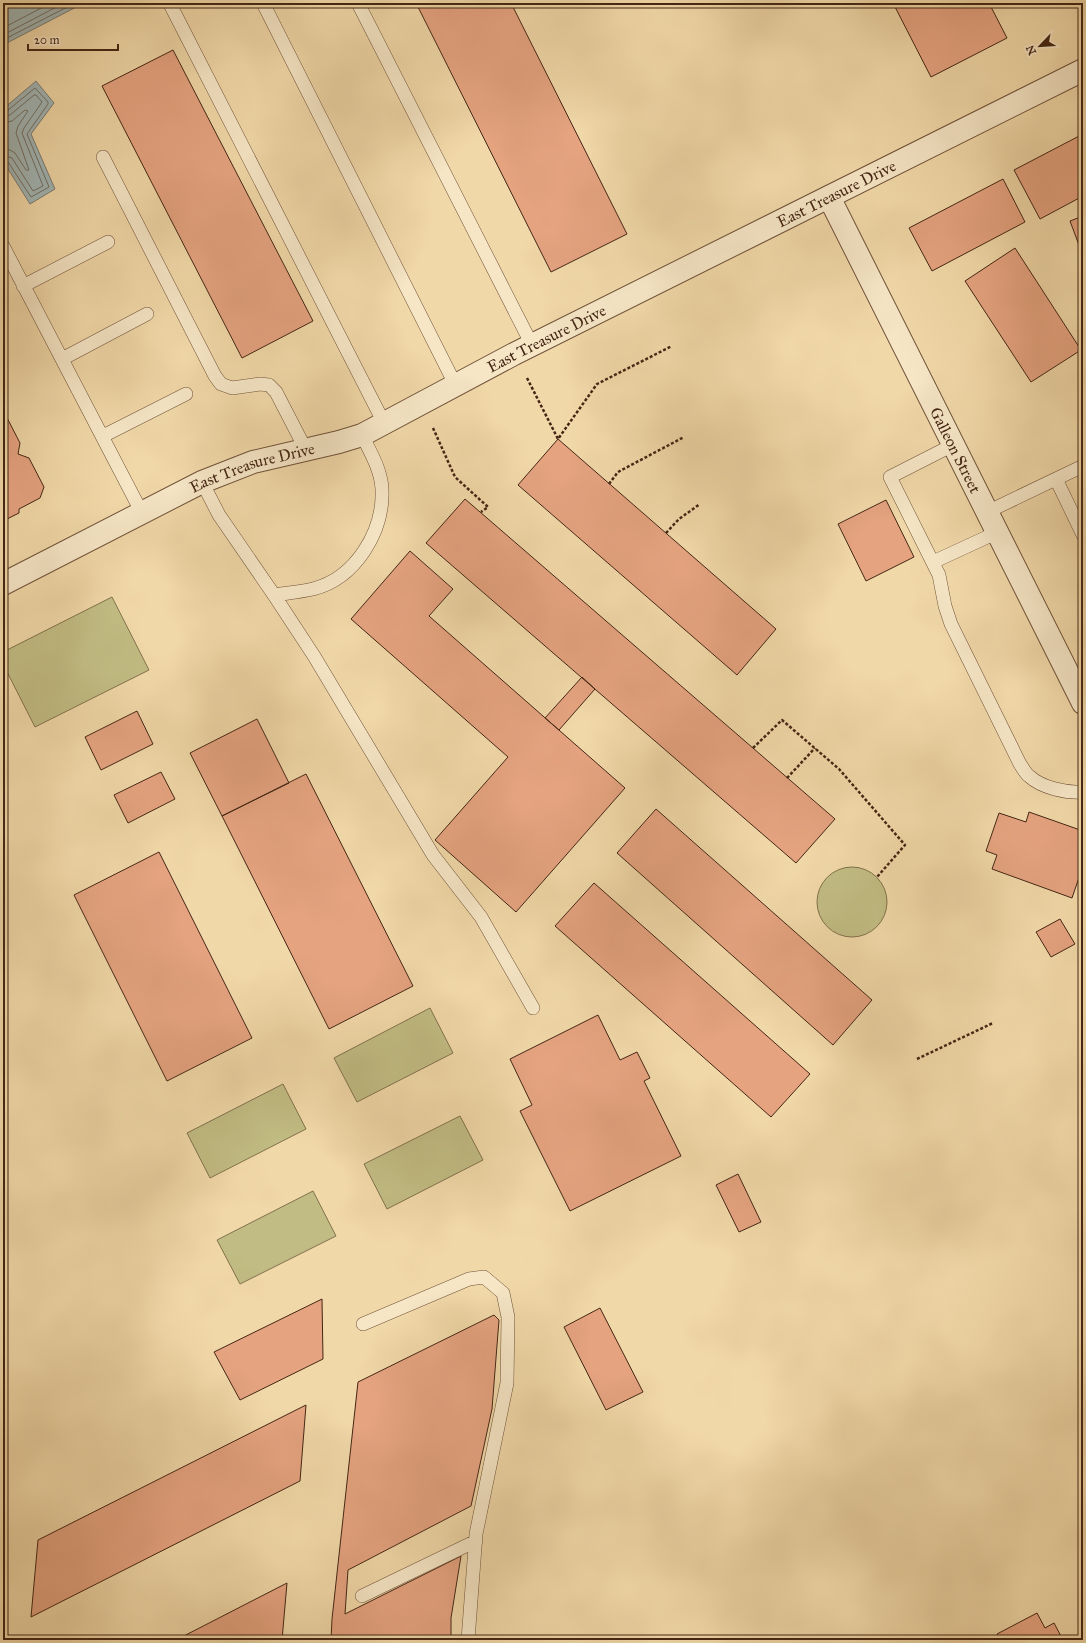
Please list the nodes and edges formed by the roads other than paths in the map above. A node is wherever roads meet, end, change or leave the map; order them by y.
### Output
1 (172, 3) edge
2 (263, 3) edge
3 (358, 3) edge
4 (1083, 70) edge
5 (103, 157) dead end
6 (829, 197) junction
7 (108, 242) dead end
8 (3, 246) edge
9 (23, 286) junction
10 (147, 314) dead end
11 (523, 349) junction
12 (62, 359) junction
13 (456, 384) junction
14 (186, 394) dead end
15 (384, 423) junction
16 (362, 435) junction
17 (103, 436) junction
18 (953, 445) junction
19 (306, 450) junction
20 (1083, 466) edge
21 (1056, 479) junction
22 (202, 482) junction
23 (987, 512) junction
24 (142, 513) junction
25 (998, 532) junction
26 (1083, 535) edge
27 (933, 562) junction
28 (3, 584) edge
29 (274, 595) junction
30 (1083, 703) edge
31 (1083, 792) edge
32 (533, 1008) dead end
33 (363, 1324) dead end
34 (476, 1541) junction
35 (362, 1596) dead end
36 (468, 1640) edge

1 - 15 lane
2 - 13 lane
3 - 11 lane
4 - 6 street, East Treasure Drive
5 - 19 lane
6 - 11 street, East Treasure Drive
6 - 18 street, Galleon Street
7 - 9 lane
8 - 9 lane
9 - 12 lane
10 - 12 lane
11 - 13 street, East Treasure Drive
12 - 17 lane
13 - 15 street, East Treasure Drive
14 - 17 lane
15 - 16 street, East Treasure Drive
16 - 19 street, East Treasure Drive
16 - 29 lane
17 - 24 lane
18 - 23 street, Galleon Street
18 - 27 lane
19 - 22 street, East Treasure Drive
20 - 21 lane
21 - 23 lane
21 - 26 lane
22 - 24 street, East Treasure Drive
22 - 29 lane
23 - 25 street, Galleon Street
24 - 28 street, East Treasure Drive
25 - 27 lane
25 - 30 street, Galleon Street
27 - 31 lane
29 - 32 lane
33 - 34 lane
34 - 35 lane
34 - 36 lane

